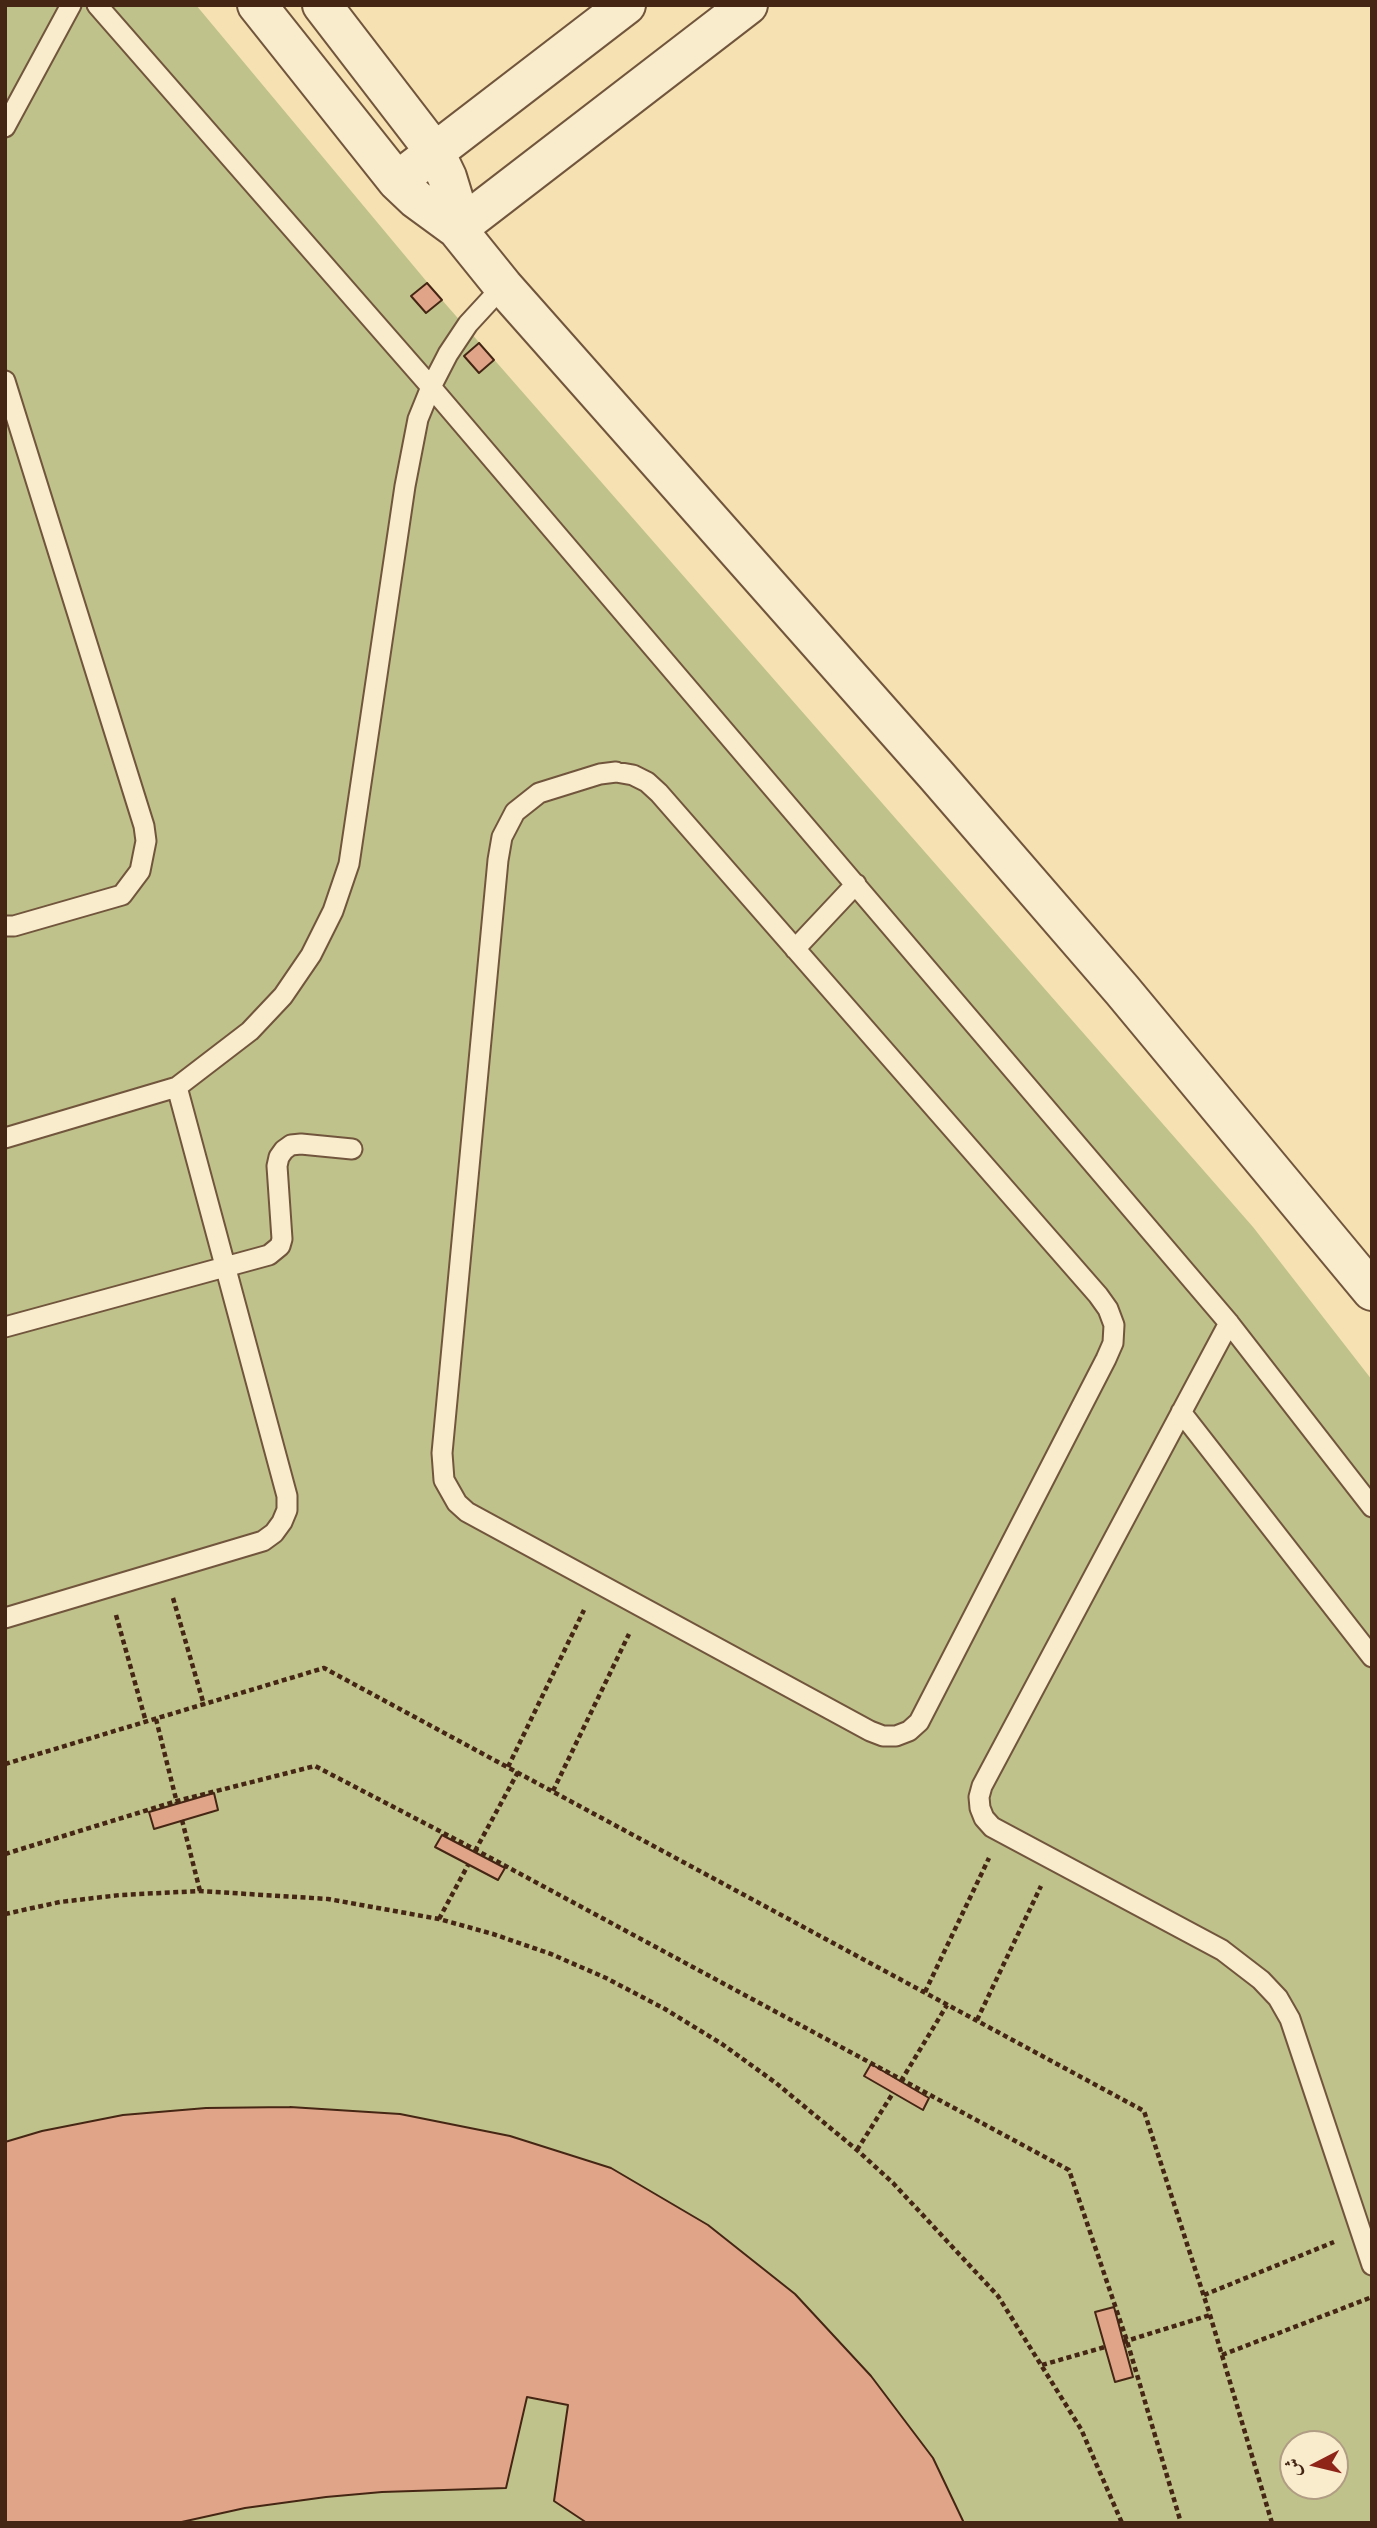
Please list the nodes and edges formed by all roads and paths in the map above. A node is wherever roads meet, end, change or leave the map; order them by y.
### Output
1 (71, 5) edge
2 (97, 5) edge
3 (257, 5) edge
4 (321, 5) edge
5 (626, 5) edge
6 (748, 5) edge
7 (5, 127) edge
8 (435, 152) junction
9 (397, 181) junction
10 (457, 229) junction
11 (503, 286) junction
12 (5, 380) edge
13 (431, 387) junction
14 (856, 884) junction
15 (5, 926) edge
16 (795, 949) junction
17 (177, 1087) junction
18 (5, 1138) edge
19 (352, 1149) dead end
20 (227, 1266) junction
21 (1372, 1291) edge
22 (1229, 1323) junction
23 (5, 1327) edge
24 (1181, 1412) junction
25 (1372, 1507) edge
26 (165, 1570) junction
27 (597, 1583) junction
28 (108, 1587) junction
29 (642, 1607) junction
30 (5, 1618) edge
31 (1372, 1657) edge
32 (204, 1704) junction
33 (156, 1719) junction
34 (146, 1722) junction
35 (5, 1764) edge
36 (508, 1767) junction
37 (518, 1772) junction
38 (553, 1791) junction
39 (177, 1802) junction
40 (182, 1821) dead end
41 (1002, 1832) junction
42 (475, 1851) junction
43 (5, 1854) edge
44 (468, 1865) dead end
45 (200, 1891) junction
46 (5, 1914) edge
47 (439, 1919) junction
48 (1025, 1920) dead end
49 (925, 1992) junction
50 (948, 2004) junction
51 (977, 2021) junction
52 (901, 2080) junction
53 (893, 2093) dead end
54 (857, 2150) junction
55 (1301, 2255) dead end
56 (1372, 2265) edge
57 (1204, 2295) junction
58 (1372, 2297) edge
59 (1210, 2315) junction
60 (1125, 2342) junction
61 (1105, 2347) dead end
62 (1222, 2355) junction
63 (1042, 2365) junction
64 (1122, 2523) edge
65 (1181, 2523) edge
66 (1272, 2523) edge

1 - 7 lane
2 - 13 lane
3 - 9 street
4 - 8 street
5 - 8 street
6 - 10 street
8 - 9 street
8 - 10 street
9 - 10 street
10 - 11 street
11 - 13 lane
11 - 21 street
12 - 15 lane
13 - 14 lane
13 - 17 lane
14 - 16 lane
14 - 22 lane
16 - 27 lane
16 - 29 lane
17 - 18 lane
17 - 20 lane
19 - 20 lane
20 - 23 lane
20 - 26 lane
22 - 24 lane
22 - 25 lane
24 - 31 lane
24 - 41 lane
26 - 28 lane
26 - 32 path
27 - 29 lane
27 - 36 path
28 - 30 lane
28 - 34 path
29 - 38 path
32 - 33 path
32 - 36 path
33 - 34 path
33 - 39 path
34 - 35 path
36 - 37 path
37 - 38 path
37 - 42 path
38 - 49 path
39 - 42 path
39 - 43 path
40 - 45 path
41 - 49 path
41 - 56 lane
42 - 52 path
44 - 47 path
45 - 46 path
45 - 47 path
47 - 54 path
48 - 51 path
49 - 50 path
50 - 51 path
50 - 52 path
51 - 57 path
52 - 60 path
53 - 54 path
54 - 63 path
55 - 57 path
57 - 59 path
58 - 62 path
59 - 60 path
59 - 62 path
60 - 65 path
61 - 63 path
62 - 66 path
63 - 64 path

